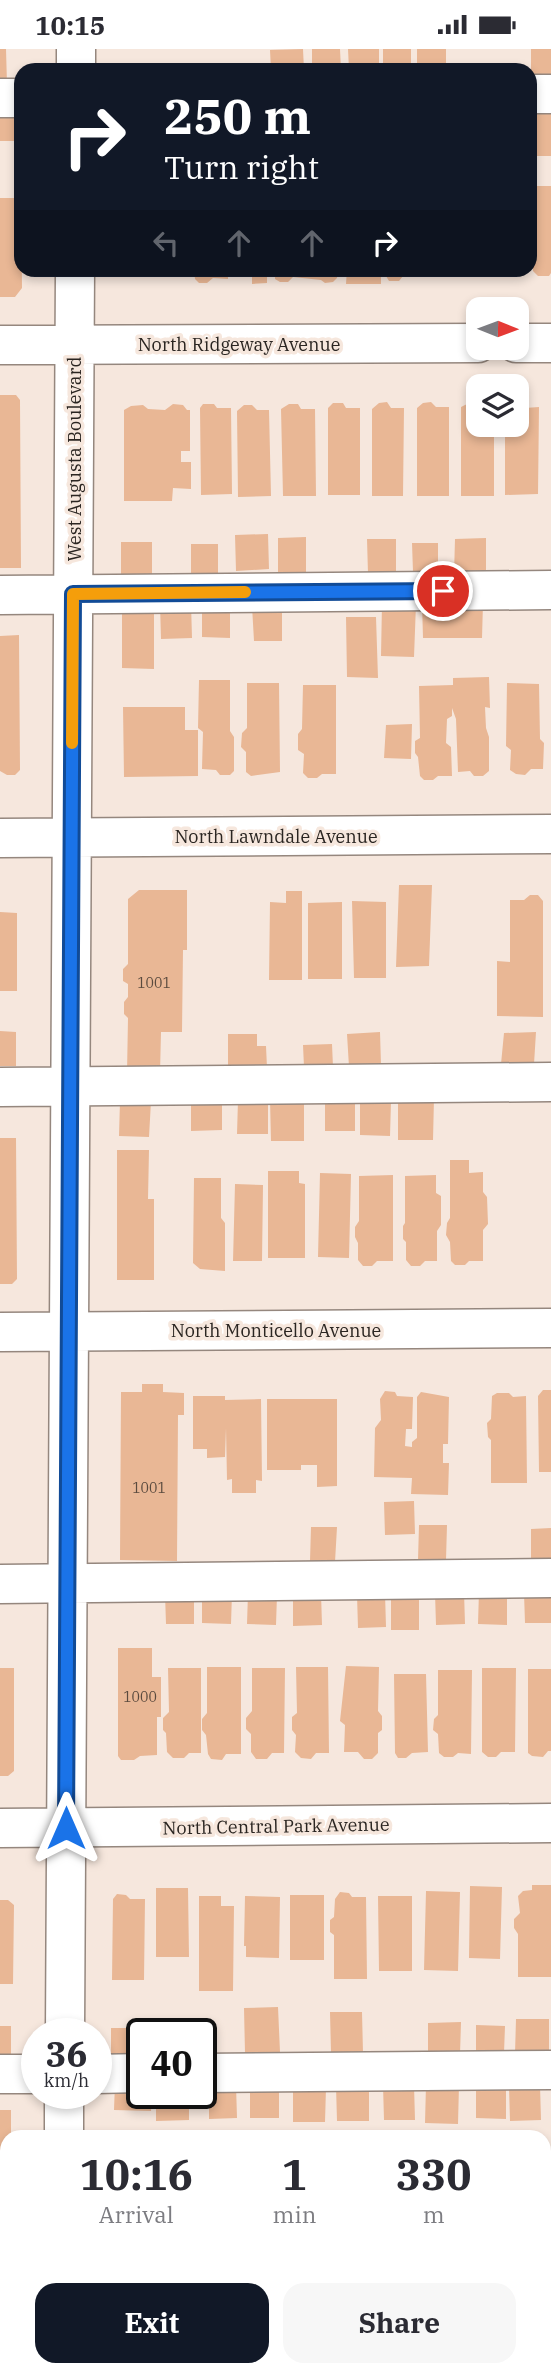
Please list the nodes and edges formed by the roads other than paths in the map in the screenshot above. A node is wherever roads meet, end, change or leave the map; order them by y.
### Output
1 (75, 277) edge
2 (551, 342) edge
3 (466, 343) edge
4 (529, 343) edge
5 (0, 345) edge
6 (74, 345) junction
7 (551, 590) edge
8 (73, 594) junction
9 (0, 595) edge
10 (551, 834) edge
11 (0, 838) edge
12 (71, 838) junction
13 (551, 1082) edge
14 (0, 1087) edge
15 (70, 1087) junction
16 (551, 1328) edge
17 (68, 1331) junction
18 (0, 1332) edge
19 (551, 1578) edge
20 (67, 1583) junction
21 (0, 1584) edge
22 (551, 1823) edge
23 (0, 1828) edge
24 (66, 1828) junction
25 (65, 2018) edge
26 (551, 2070) edge
27 (217, 2073) edge
28 (0, 2074) edge
29 (21, 2074) edge
30 (64, 2109) edge
31 (64, 2130) edge

1 - 6 street, West Augusta Boulevard
2 - 4 street
3 - 6 street, North Ridgeway Avenue
5 - 6 street, North Ridgeway Avenue
6 - 8 street, West Augusta Boulevard
7 - 8 street
8 - 9 street
8 - 12 street, West Augusta Boulevard
10 - 12 street, North Lawndale Avenue
11 - 12 street, North Lawndale Avenue
12 - 15 street, West Augusta Boulevard
13 - 15 street
14 - 15 street
15 - 17 street, West Augusta Boulevard
16 - 17 street, North Monticello Avenue
17 - 18 street, North Monticello Avenue
17 - 20 street, West Augusta Boulevard
19 - 20 street
20 - 21 street
20 - 24 street, West Augusta Boulevard
22 - 24 street, North Central Park Avenue
23 - 24 street, North Central Park Avenue
24 - 25 street, West Augusta Boulevard
26 - 27 street
28 - 29 street
30 - 31 street

